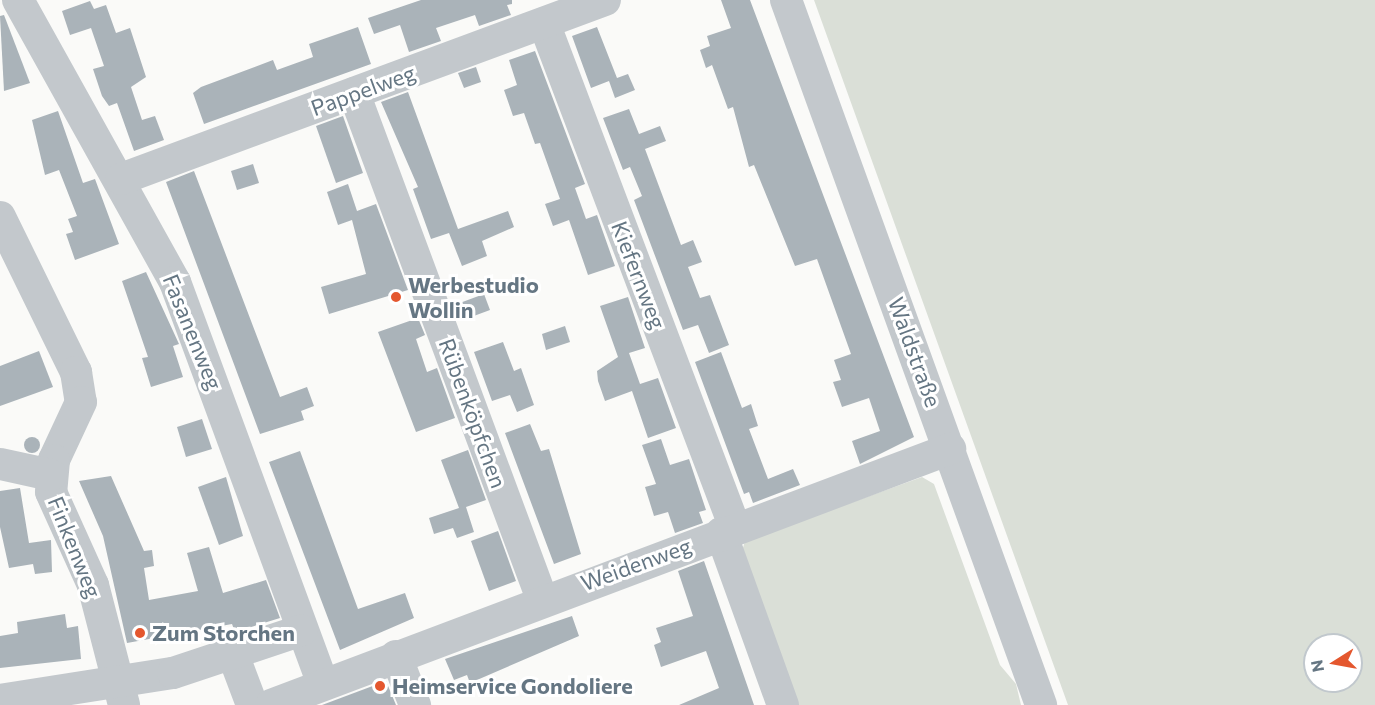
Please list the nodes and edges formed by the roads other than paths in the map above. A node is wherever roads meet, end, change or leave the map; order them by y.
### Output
1 (18, 0) edge
2 (605, 0) edge
3 (786, 0) edge
4 (544, 23) junction
5 (354, 93) junction
6 (121, 180) junction
7 (0, 218) edge
8 (950, 449) junction
9 (0, 464) edge
10 (51, 475) junction
11 (728, 530) junction
12 (542, 598) junction
13 (302, 630) junction
14 (396, 656) junction
15 (234, 657) junction
16 (322, 684) junction
17 (121, 694) edge
18 (0, 700) edge
19 (252, 705) edge
20 (271, 705) edge
21 (415, 705) edge
22 (783, 705) edge
23 (1041, 705) edge

1 - 6 street, Fasanenweg
2 - 4 street, Pappelweg
3 - 8 street, Waldstraße
4 - 5 street, Pappelweg
4 - 11 street, Kiefernweg
5 - 6 street, Pappelweg
5 - 12 street, Rübenköpfchen
6 - 13 street, Fasanenweg
7 - 10 street, Finkenweg
8 - 11 street, Weidenweg
8 - 23 street, Waldstraße
9 - 10 street
10 - 17 street, Finkenweg
11 - 12 street, Weidenweg
11 - 22 street, Kiefernweg
12 - 14 street, Weidenweg
13 - 15 street
13 - 16 street, Fasanenweg
14 - 16 street, Weidenweg
14 - 21 street
15 - 17 street
15 - 19 street
16 - 20 street, Weidenweg
17 - 18 street

